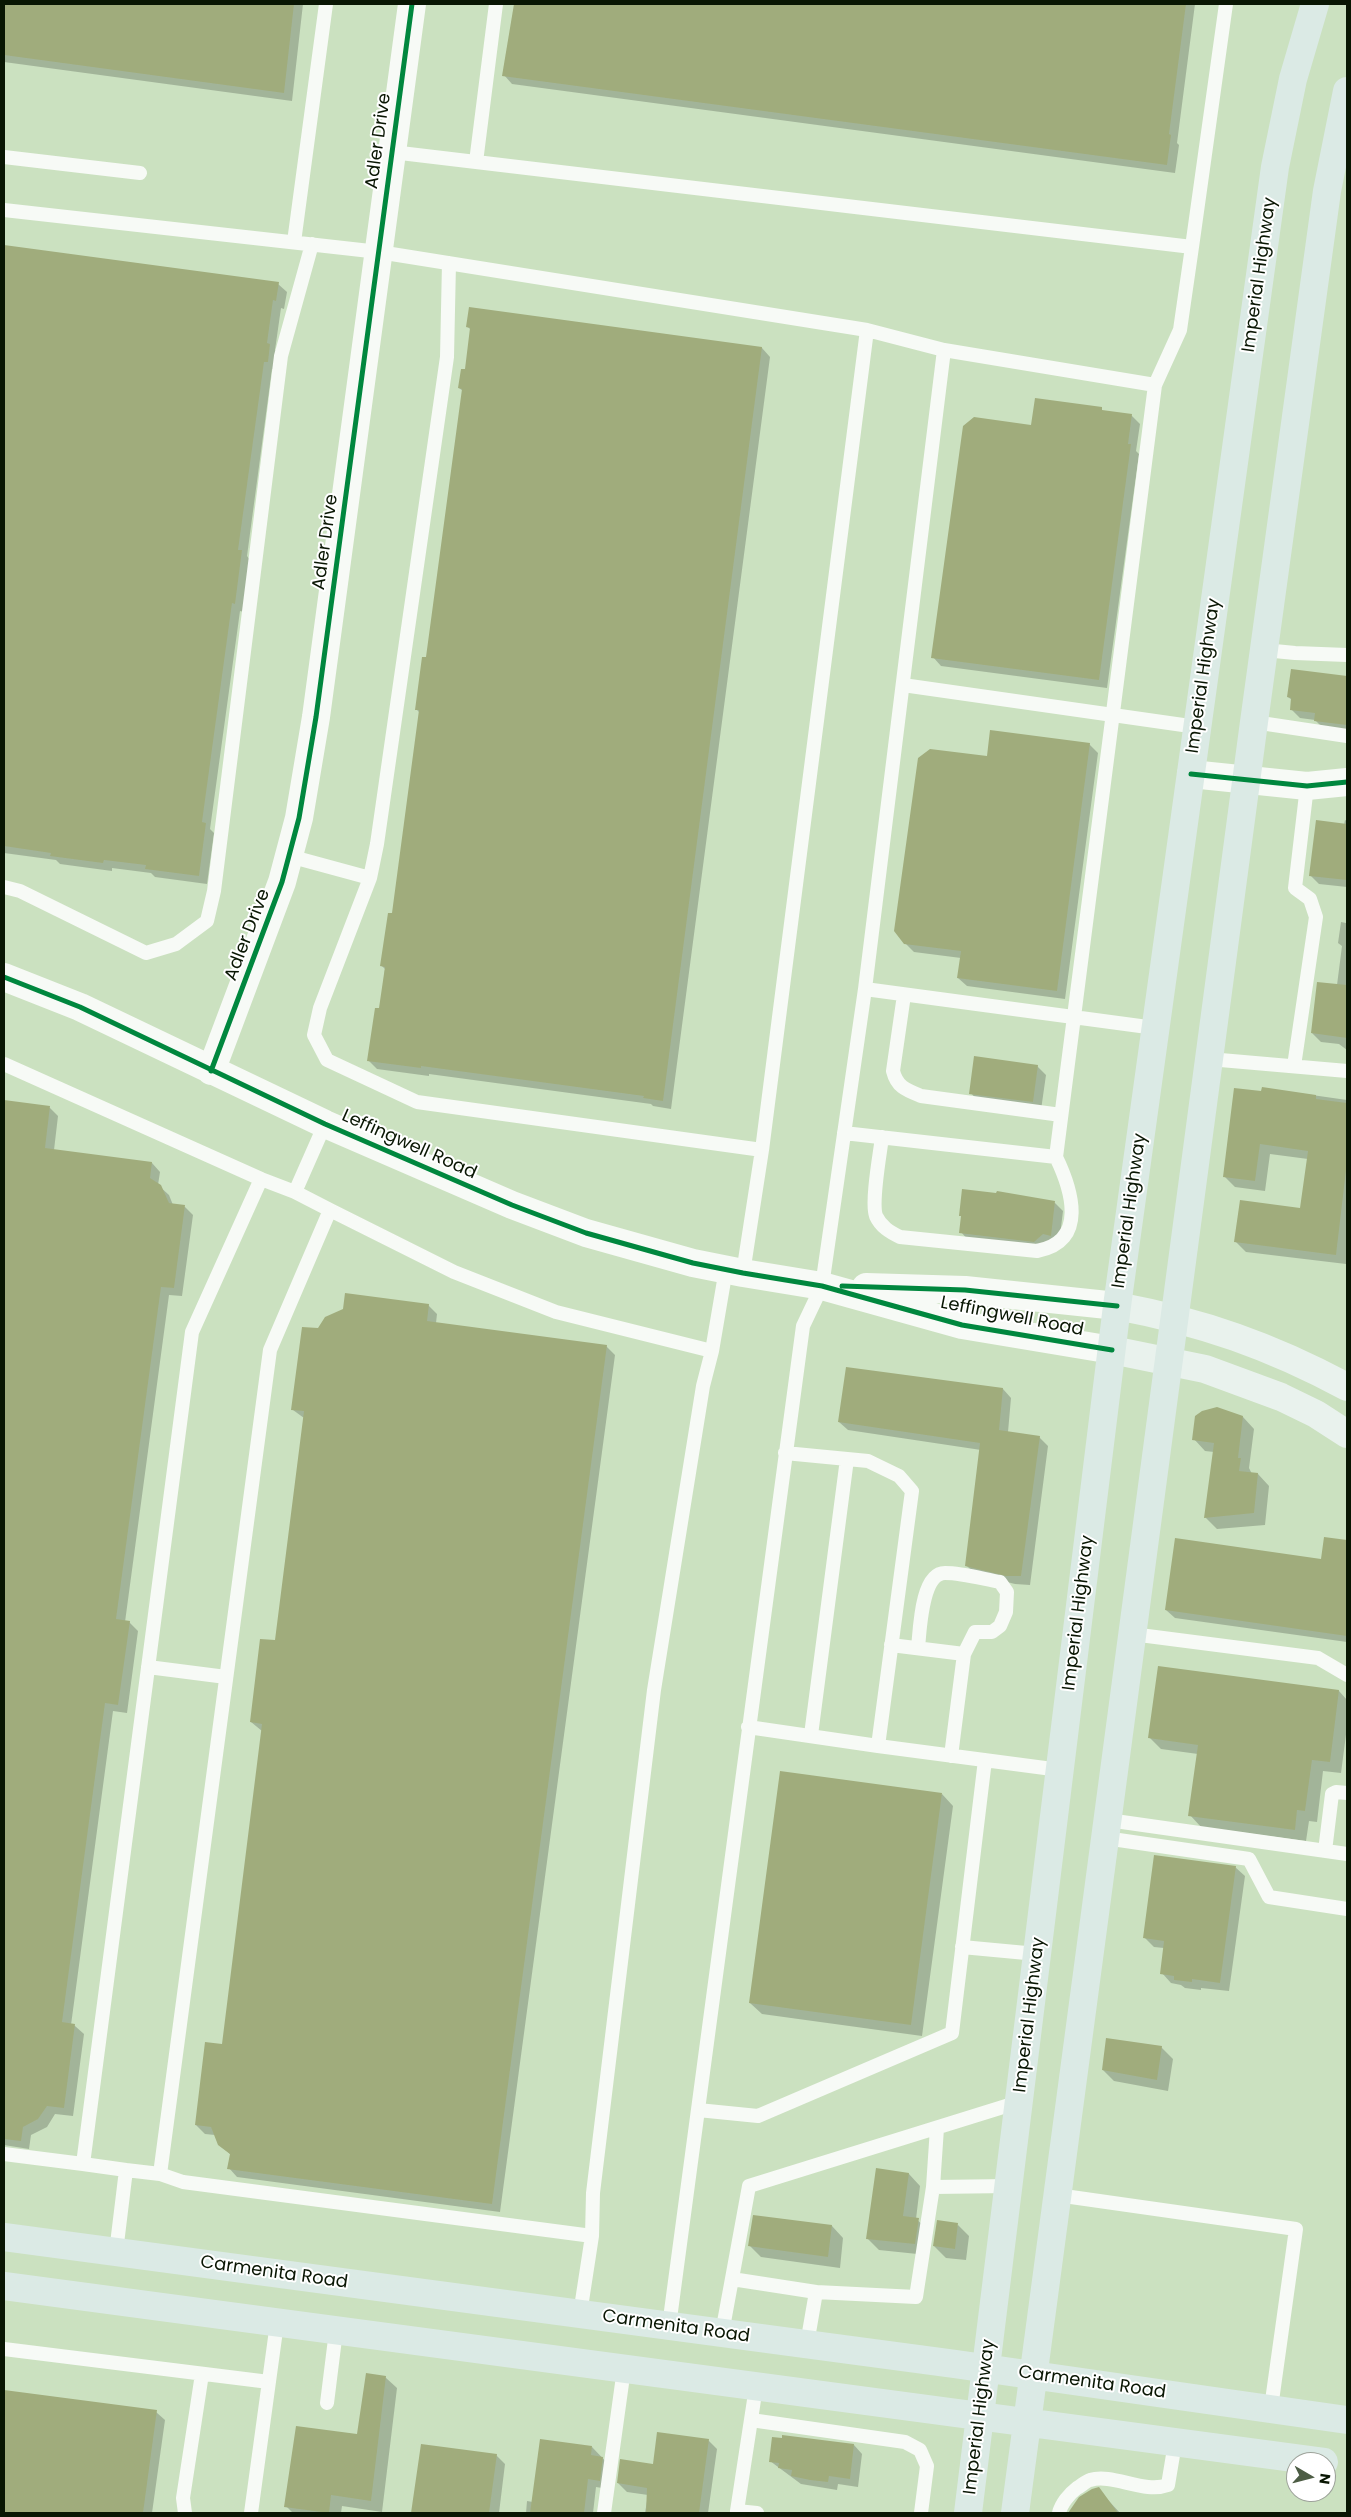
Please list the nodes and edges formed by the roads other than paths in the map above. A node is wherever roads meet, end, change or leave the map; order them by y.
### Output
1 (326, 4) edge
2 (412, 4) edge
3 (496, 4) edge
4 (1226, 4) edge
5 (1315, 4) edge
6 (1347, 90) edge
7 (392, 152) junction
8 (4, 157) edge
9 (476, 162) junction
10 (140, 173) dead end
11 (4, 210) edge
12 (294, 242) junction
13 (312, 244) junction
14 (1192, 247) junction
15 (379, 252) junction
16 (449, 263) junction
17 (868, 330) junction
18 (944, 350) junction
19 (1155, 385) junction
20 (1264, 650) junction
21 (1347, 654) edge
22 (903, 685) junction
23 (1112, 716) junction
24 (1254, 722) junction
25 (1197, 727) junction
26 (1347, 736) edge
27 (1191, 774) junction
28 (1246, 780) junction
29 (1347, 782) edge
30 (1306, 786) junction
31 (289, 856) junction
32 (370, 878) junction
33 (4, 887) edge
34 (4, 977) edge
35 (865, 990) junction
36 (904, 995) junction
37 (1072, 1017) junction
38 (1155, 1028) junction
39 (1209, 1059) junction
40 (4, 1064) edge
41 (1294, 1066) junction
42 (211, 1071) junction
43 (1347, 1071) edge
44 (1061, 1115) junction
45 (325, 1124) junction
46 (844, 1133) junction
47 (882, 1137) junction
48 (762, 1150) junction
49 (1056, 1157) junction
50 (261, 1179) junction
51 (295, 1192) junction
52 (330, 1210) junction
53 (734, 1271) junction
54 (822, 1286) junction
55 (1117, 1306) junction
56 (1174, 1317) junction
57 (1112, 1350) junction
58 (712, 1351) junction
59 (1169, 1362) junction
60 (1347, 1387) edge
61 (1347, 1434) edge
62 (785, 1453) junction
63 (848, 1459) junction
64 (1132, 1634) junction
65 (891, 1645) junction
66 (918, 1648) junction
67 (964, 1654) junction
68 (148, 1667) junction
69 (1347, 1675) edge
70 (226, 1677) junction
71 (748, 1727) junction
72 (811, 1736) junction
73 (878, 1746) junction
74 (951, 1756) junction
75 (985, 1760) junction
76 (1060, 1770) junction
77 (1347, 1793) edge
78 (1106, 1829) junction
79 (1324, 1851) junction
80 (1347, 1854) edge
81 (1347, 1909) edge
82 (962, 1947) junction
83 (1037, 1954) junction
84 (1019, 2102) junction
85 (698, 2110) junction
86 (937, 2128) junction
87 (4, 2154) edge
88 (84, 2164) junction
89 (126, 2170) junction
90 (160, 2174) junction
91 (1009, 2186) junction
92 (933, 2187) junction
93 (1057, 2195) junction
94 (4, 2236) edge
95 (592, 2236) junction
96 (116, 2252) junction
97 (732, 2279) junction
98 (4, 2286) edge
99 (816, 2292) junction
100 (580, 2314) junction
101 (277, 2323) junction
102 (669, 2326) junction
103 (336, 2331) junction
104 (722, 2333) junction
105 (807, 2344) junction
106 (4, 2349) edge
107 (987, 2368) junction
108 (624, 2369) junction
109 (202, 2374) junction
110 (1033, 2375) junction
111 (269, 2382) junction
112 (756, 2387) junction
113 (327, 2402) dead end
114 (1271, 2408) junction
115 (981, 2417) junction
116 (751, 2420) junction
117 (1347, 2420) edge
118 (1027, 2423) junction
119 (1175, 2443) junction
120 (1286, 2457) edge
121 (737, 2512) edge
122 (185, 2513) edge
123 (251, 2513) edge
124 (604, 2513) edge
125 (758, 2513) edge
126 (921, 2513) edge
127 (968, 2513) edge
128 (1015, 2513) edge
129 (1059, 2513) edge

1 - 12 lane
2 - 7 street, Adler Drive
3 - 9 lane
4 - 14 lane
5 - 25 main road, Imperial Highway
6 - 20 main road
7 - 9 lane
7 - 15 street, Adler Drive
8 - 10 lane
9 - 14 lane
11 - 12 lane
12 - 13 lane
13 - 15 lane
13 - 33 lane
14 - 19 lane
15 - 16 lane
15 - 31 street, Adler Drive
16 - 17 lane
16 - 32 lane
17 - 18 lane
17 - 48 lane
18 - 19 lane
18 - 22 lane
19 - 23 lane
20 - 21 lane
20 - 24 main road
22 - 23 lane
22 - 35 lane
23 - 25 lane
23 - 37 lane
24 - 26 lane
24 - 28 main road
25 - 27 main road, Imperial Highway
27 - 28 street
27 - 38 main road, Imperial Highway
28 - 30 street
28 - 39 main road
29 - 30 street
30 - 41 lane
31 - 32 lane
31 - 42 street, Adler Drive
32 - 48 lane
34 - 42 street, Leffingwell Road
35 - 36 lane
35 - 46 lane
36 - 37 lane
36 - 44 lane
37 - 38 lane
37 - 44 lane
38 - 55 main road, Imperial Highway
39 - 41 lane
39 - 56 main road
40 - 50 lane
41 - 43 lane
42 - 45 street, Leffingwell Road
44 - 49 lane
45 - 51 lane
45 - 53 street, Leffingwell Road
46 - 47 lane
46 - 54 lane
47 - 49 lane
47 - 49 lane
48 - 53 lane
50 - 51 lane
50 - 68 lane
51 - 52 lane
52 - 58 lane
52 - 70 lane
53 - 54 street, Leffingwell Road
53 - 58 lane
54 - 55 street, Leffingwell Road
54 - 57 street, Leffingwell Road
54 - 62 lane
55 - 56 main road, Leffingwell Road
55 - 57 main road, Imperial Highway
56 - 59 main road
56 - 60 main road, Leffingwell Road
57 - 59 main road, Leffingwell Road
57 - 76 main road, Imperial Highway
58 - 95 lane
59 - 61 main road, Leffingwell Road
59 - 64 main road
62 - 63 lane
62 - 71 lane
63 - 65 lane
63 - 72 lane
64 - 69 lane
64 - 78 main road
65 - 66 lane
65 - 73 lane
66 - 67 lane
66 - 67 lane
67 - 74 lane
68 - 70 lane
68 - 88 lane
70 - 90 lane
71 - 72 lane
71 - 85 lane
72 - 73 lane
73 - 74 lane
74 - 75 lane
75 - 76 lane
75 - 82 lane
76 - 83 main road, Imperial Highway
77 - 79 lane
78 - 79 lane
78 - 81 lane
78 - 93 main road
79 - 80 lane
82 - 83 lane
82 - 85 lane
83 - 84 main road, Imperial Highway
84 - 86 lane
84 - 91 main road, Imperial Highway
85 - 102 lane
86 - 92 lane
86 - 97 lane
87 - 88 lane
88 - 89 lane
89 - 90 lane
89 - 96 lane
90 - 95 lane
91 - 92 lane
91 - 107 main road, Imperial Highway
92 - 99 lane
93 - 110 main road
93 - 114 lane
94 - 96 main road, Carmenita Road
95 - 100 lane
96 - 100 main road, Carmenita Road
97 - 99 lane
97 - 104 lane
98 - 101 main road
99 - 105 lane
100 - 102 main road, Carmenita Road
101 - 103 main road
101 - 111 lane
102 - 104 main road, Carmenita Road
103 - 108 main road
103 - 113 lane
104 - 105 main road, Carmenita Road
105 - 107 main road, Carmenita Road
106 - 109 lane
107 - 110 main road, Carmenita Road
107 - 115 main road, Imperial Highway
108 - 112 main road
108 - 124 lane
109 - 111 lane
109 - 122 lane
110 - 114 main road, Carmenita Road
110 - 118 main road
111 - 123 lane
112 - 115 main road
112 - 116 lane
114 - 117 main road, Carmenita Road
115 - 118 main road
115 - 127 main road, Imperial Highway
116 - 121 lane
116 - 126 lane
118 - 119 main road
118 - 128 main road
119 - 120 main road
119 - 129 lane
121 - 125 lane

